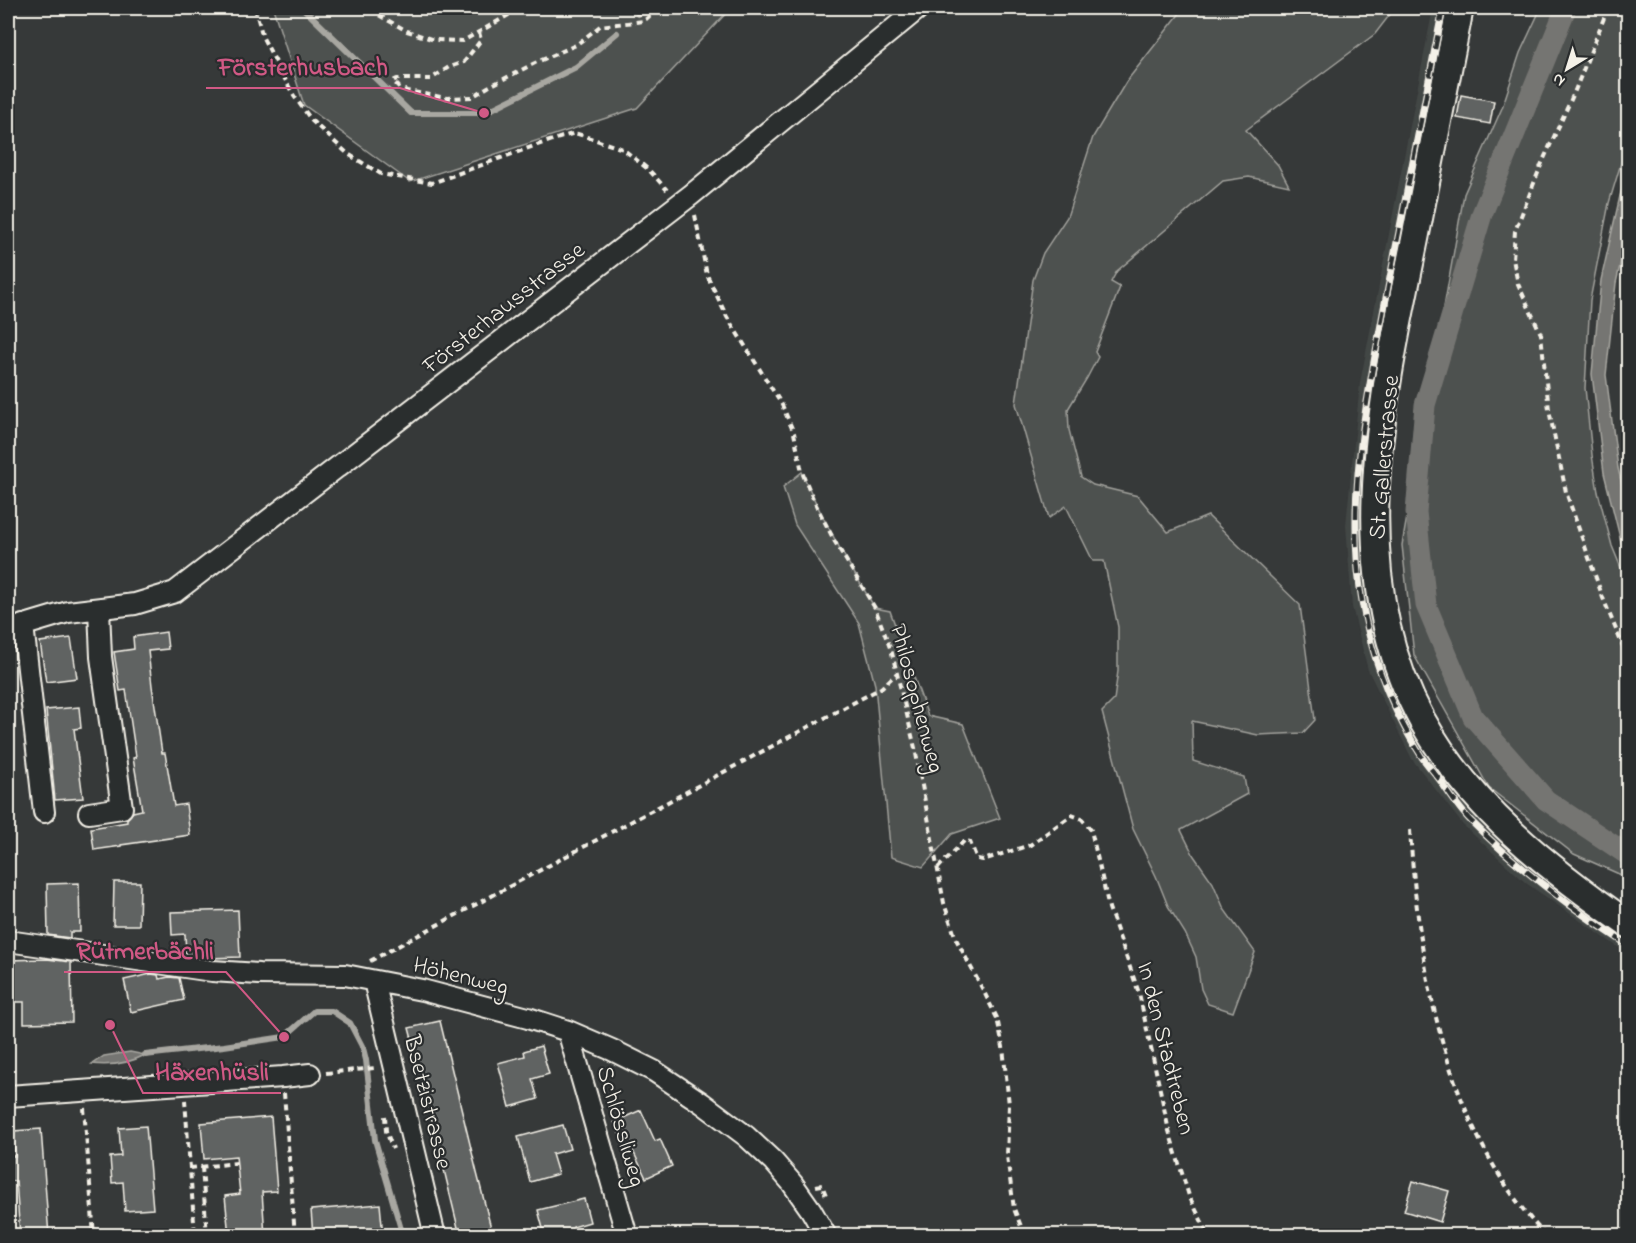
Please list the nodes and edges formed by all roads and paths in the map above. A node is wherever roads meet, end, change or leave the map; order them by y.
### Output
1 (255, 8) edge
2 (372, 8) edge
3 (521, 8) edge
4 (658, 8) edge
5 (919, 8) edge
6 (1460, 8) edge
7 (1608, 8) edge
8 (479, 32) junction
9 (685, 200) junction
10 (99, 609) junction
11 (15, 628) edge
12 (1629, 657) edge
13 (897, 673) junction
14 (44, 812) dead end
15 (89, 813) dead end
16 (1410, 830) dead end
17 (938, 868) junction
18 (1629, 924) edge
19 (8, 941) edge
20 (345, 975) junction
21 (374, 981) junction
22 (568, 1032) junction
23 (374, 1068) dead end
24 (310, 1074) joint
25 (283, 1077) junction
26 (184, 1084) junction
27 (83, 1091) junction
28 (8, 1096) edge
29 (237, 1164) dead end
30 (202, 1167) junction
31 (190, 1168) junction
32 (94, 1236) edge
33 (195, 1236) edge
34 (207, 1236) edge
35 (295, 1236) edge
36 (435, 1236) edge
37 (627, 1236) edge
38 (826, 1236) edge
39 (1025, 1236) edge
40 (1209, 1236) edge
41 (1546, 1236) edge

1 - 9 path
2 - 8 path
3 - 8 path
4 - 8 path
5 - 9 street, Försterhausstrasse
6 - 18 main road, St. Gallerstrasse
7 - 12 path
9 - 10 street, Försterhausstrasse
9 - 13 path, Philosophenweg
10 - 11 street, Försterhausstrasse
10 - 15 street
11 - 14 street, Försterhausstrasse
13 - 17 path, Philosophenweg
13 - 20 path
16 - 41 path
17 - 39 path, Philosophenweg
17 - 40 path, In den Stadtreben
19 - 20 street, Höhenweg
20 - 21 street, Höhenweg
21 - 22 street, Höhenweg
21 - 36 street, Bsetzistrasse
22 - 37 street, Schlössliweg
22 - 38 street, Höhenweg
23 - 24 path
24 - 25 street
25 - 26 street
25 - 35 path
26 - 27 street
26 - 31 path
27 - 28 street
27 - 32 path
29 - 30 path
30 - 31 path
30 - 34 path
31 - 33 path

